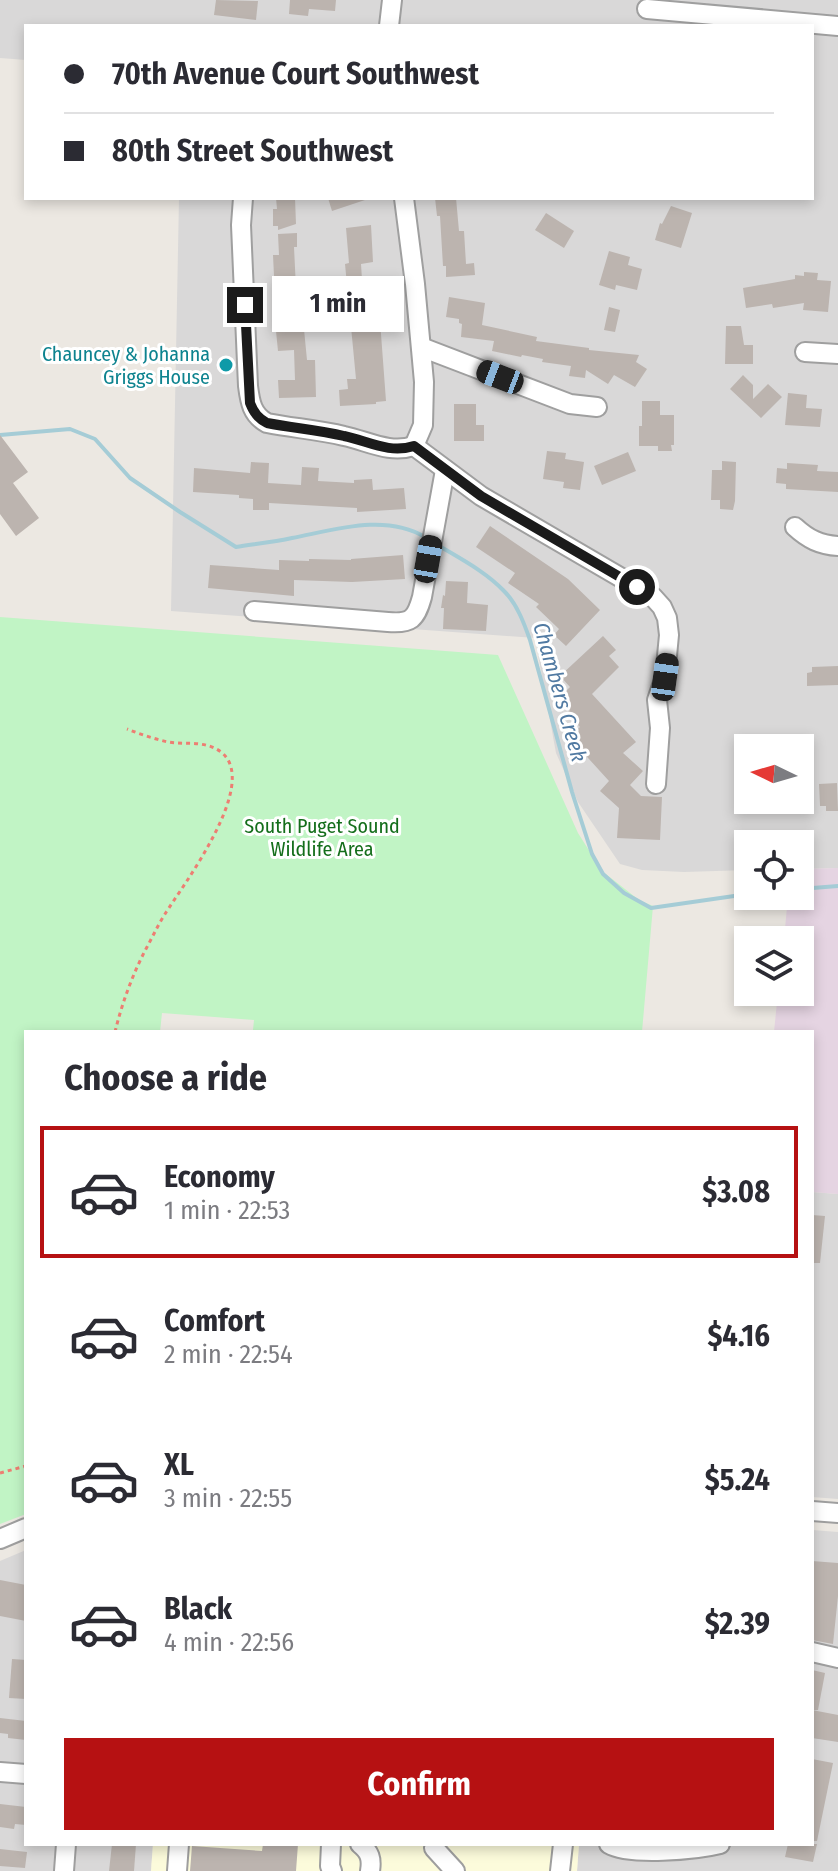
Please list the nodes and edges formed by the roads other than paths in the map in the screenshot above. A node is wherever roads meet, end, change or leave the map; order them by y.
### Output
1 (392, 0) edge
2 (646, 12) edge
3 (389, 24) edge
4 (811, 24) edge
5 (814, 24) edge
6 (838, 26) edge
7 (243, 200) edge
8 (404, 200) edge
9 (421, 347) junction
10 (805, 352) dead end
11 (838, 354) edge
12 (597, 407) dead end
13 (414, 446) junction
14 (445, 470) junction
15 (795, 527) dead end
16 (838, 546) edge
17 (254, 611) dead end
18 (656, 784) dead end
19 (814, 1511) edge
20 (838, 1513) edge
21 (24, 1529) edge
22 (0, 1539) edge
23 (814, 1652) edge
24 (838, 1658) edge
25 (0, 1772) edge
26 (24, 1774) edge
27 (66, 1846) edge
28 (179, 1846) edge
29 (331, 1846) edge
30 (362, 1846) edge
31 (563, 1846) edge
32 (612, 1846) edge
33 (697, 1846) edge
34 (434, 1848) dead end
35 (64, 1871) edge
36 (177, 1871) edge
37 (332, 1871) edge
38 (370, 1871) edge
39 (455, 1871) edge
40 (560, 1871) edge

1 - 3 street
2 - 4 street
5 - 6 street
7 - 13 street
8 - 9 street
9 - 12 street
9 - 13 street
10 - 11 street
13 - 14 street
14 - 17 street
14 - 18 street
15 - 16 street
19 - 20 street
21 - 22 street
23 - 24 street
25 - 26 street
27 - 35 street
28 - 36 street
29 - 37 street
30 - 38 street
31 - 40 street
32 - 33 street
34 - 39 street

